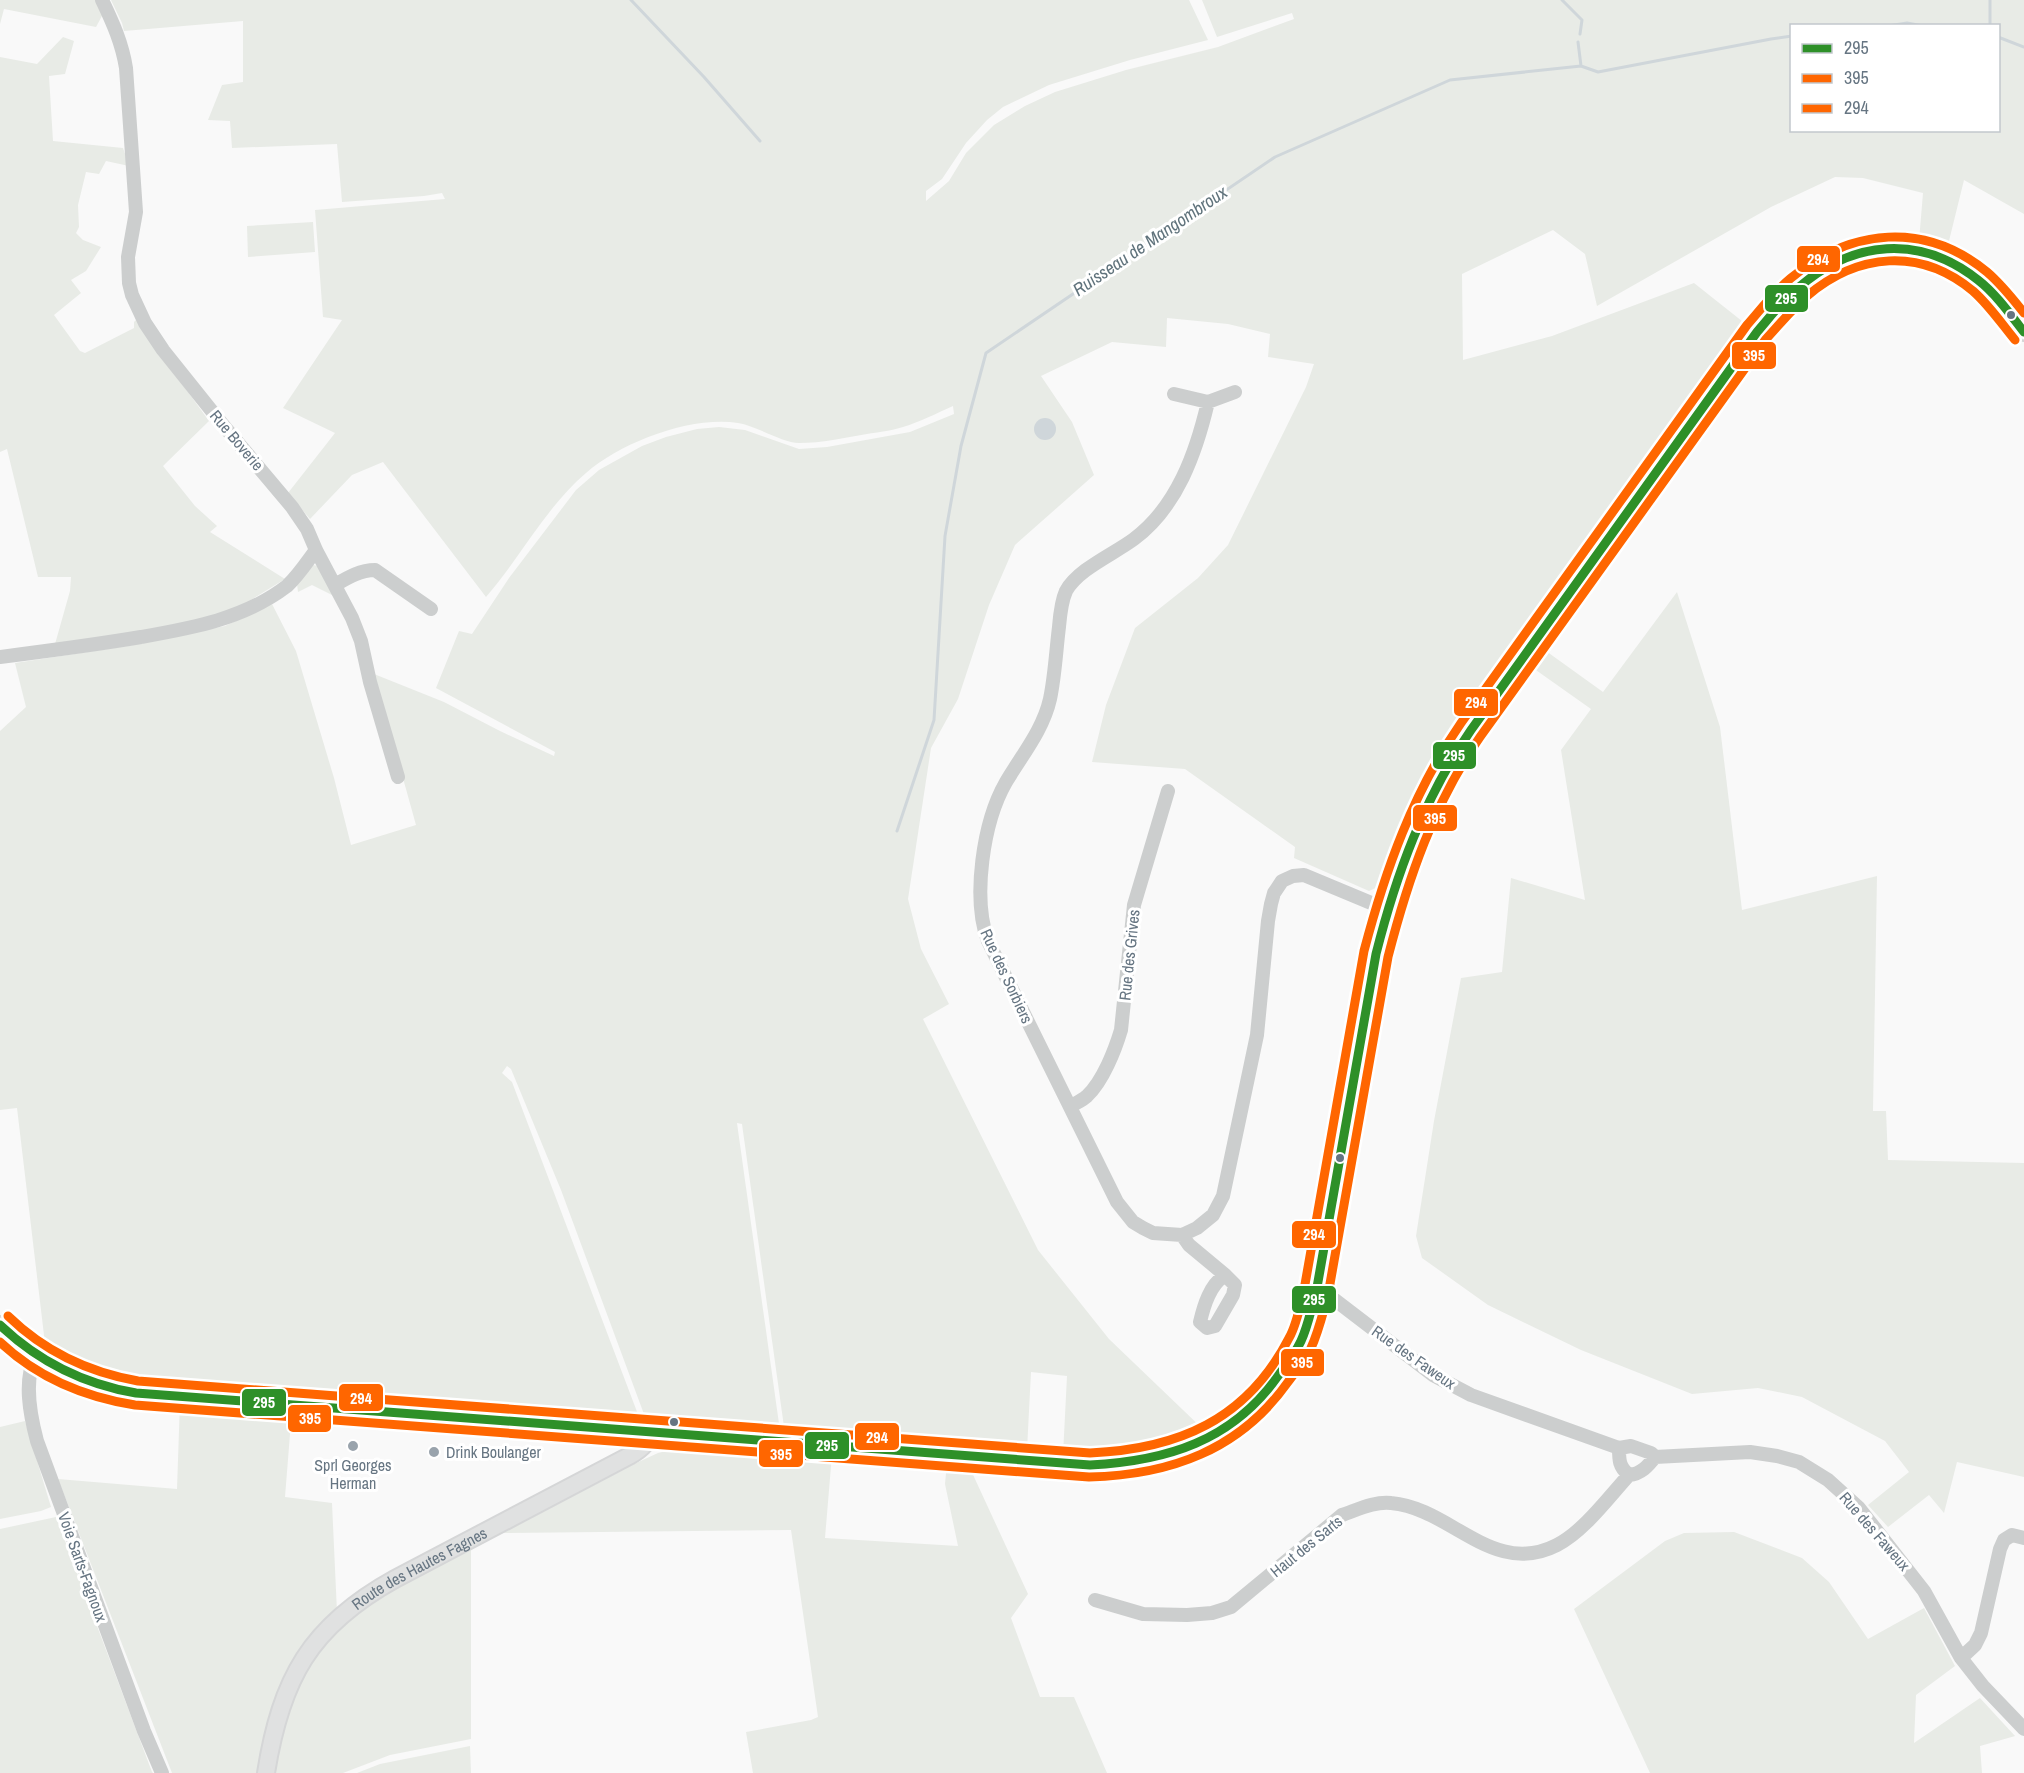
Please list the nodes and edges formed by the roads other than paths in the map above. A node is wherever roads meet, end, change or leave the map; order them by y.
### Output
1 (102, 0) edge
2 (2024, 332) edge
3 (1235, 393) dead end
4 (1174, 394) dead end
5 (1208, 402) junction
6 (316, 550) junction
7 (335, 585) junction
8 (431, 609) dead end
9 (0, 657) edge
10 (398, 777) dead end
11 (1168, 791) dead end
12 (1388, 910) junction
13 (1071, 1106) junction
14 (1182, 1235) junction
15 (1225, 1275) dead end
16 (1316, 1293) junction
17 (0, 1325) edge
18 (36, 1355) junction
19 (651, 1432) junction
20 (1619, 1448) junction
21 (1655, 1457) junction
22 (1629, 1475) junction
23 (2024, 1538) edge
24 (1095, 1600) dead end
25 (1962, 1658) junction
26 (2024, 1728) edge
27 (162, 1773) edge
28 (266, 1773) edge

1 - 6 street, Rue Boverie
2 - 12 main road
3 - 5 street
4 - 5 street
5 - 13 street, Rue des Sorbiers
6 - 7 street, Rue Boverie
6 - 9 street
7 - 8 street
7 - 10 street, Rue Boverie
11 - 13 street, Rue des Grives
12 - 14 street
12 - 16 main road
13 - 14 street, Rue des Sorbiers
14 - 15 street
16 - 19 main road
16 - 20 street, Rue des Faweux
17 - 18 main road
18 - 19 main road
18 - 27 street, Voie Sarts-Fagnoux
19 - 28 main road, Route des Hautes Fagnes
20 - 21 street
20 - 22 street
21 - 22 street, Haut des Sarts
21 - 25 street, Rue des Faweux
22 - 24 street, Haut des Sarts
23 - 25 street
25 - 26 street, Rue des Faweux

